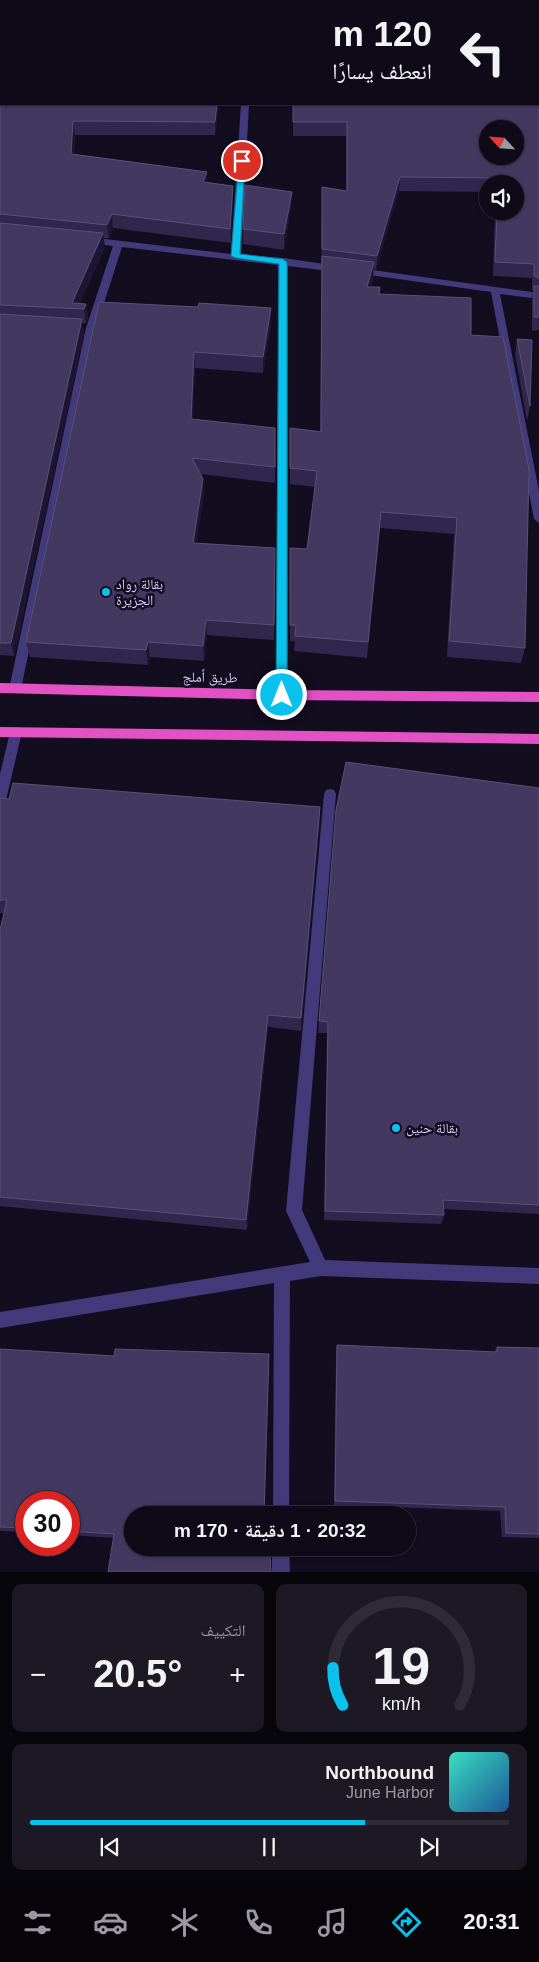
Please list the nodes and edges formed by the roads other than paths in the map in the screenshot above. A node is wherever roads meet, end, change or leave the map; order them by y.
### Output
1 (245, 105) edge
2 (79, 239) edge
3 (119, 242) junction
4 (236, 256) junction
5 (283, 262) junction
6 (495, 290) junction
7 (539, 296) edge
8 (539, 519) edge
9 (0, 688) edge
10 (15, 689) junction
11 (282, 695) junction
12 (539, 697) edge
13 (0, 732) edge
14 (16, 732) junction
15 (539, 739) edge
16 (330, 794) dead end
17 (0, 800) edge
18 (321, 1268) junction
19 (282, 1276) junction
20 (539, 1276) edge
21 (0, 1320) edge
22 (281, 1506) edge
23 (281, 1556) edge
24 (280, 1572) edge

1 - 4 street
2 - 3 street
3 - 4 street
3 - 10 street
4 - 5 street
5 - 6 street
5 - 11 street
6 - 7 street
6 - 8 street
9 - 10 highway, طريق أملج
10 - 11 highway, طريق أملج
11 - 12 highway, طريق أملج
13 - 14 highway
14 - 15 highway
14 - 17 street
16 - 18 street
18 - 19 street
18 - 20 street
19 - 21 street
19 - 22 street
23 - 24 street

